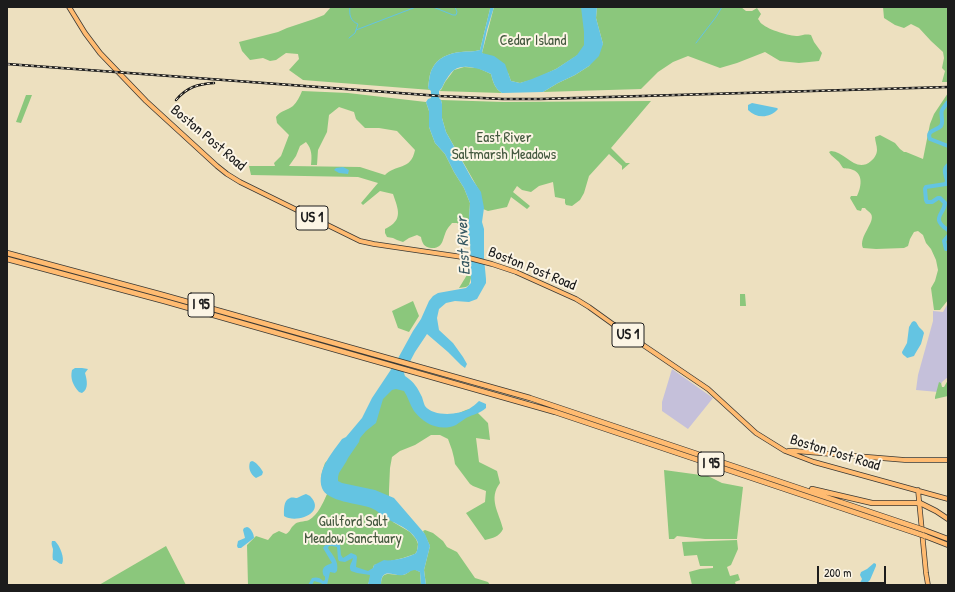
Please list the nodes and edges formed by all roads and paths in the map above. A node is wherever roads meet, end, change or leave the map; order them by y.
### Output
1 (69, 7) edge
2 (7, 253) edge
3 (7, 259) edge
4 (786, 451) junction
5 (948, 460) edge
6 (756, 473) junction
7 (918, 490) junction
8 (948, 499) edge
9 (920, 503) junction
10 (948, 519) edge
11 (948, 539) edge
12 (948, 546) edge
13 (928, 585) edge

1 - 4 main road, Boston Post Road / US 1
2 - 6 highway, I 95
3 - 12 highway, I 95, bridge
4 - 5 main road
4 - 7 main road, Boston Post Road / US 1
6 - 9 highway
6 - 11 highway, I 95, bridge
7 - 8 main road, Boston Post Road / US 1
7 - 9 main road
9 - 10 highway
9 - 13 main road

